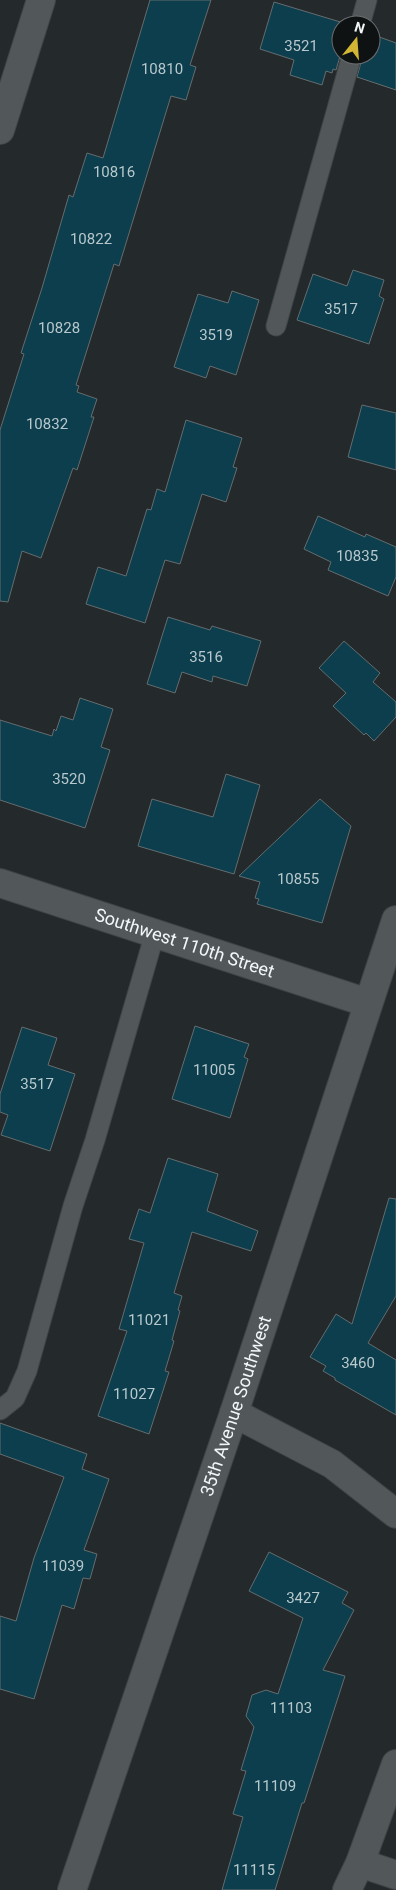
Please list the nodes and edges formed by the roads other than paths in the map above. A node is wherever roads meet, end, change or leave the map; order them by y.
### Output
1 (41, 0) edge
2 (367, 0) edge
3 (363, 15) edge
4 (349, 65) edge
5 (0, 130) edge
6 (276, 326) dead end
7 (0, 884) edge
8 (396, 920) edge
9 (155, 933) junction
10 (368, 1003) junction
11 (0, 1410) edge
12 (234, 1412) junction
13 (396, 1514) edge
14 (396, 1764) edge
15 (360, 1863) junction
16 (396, 1876) edge
17 (72, 1890) edge
18 (348, 1890) edge

1 - 5 street
2 - 3 lane
4 - 6 lane
7 - 9 street, Southwest 110th Street
8 - 10 street, 35th Avenue Southwest
9 - 10 street, Southwest 110th Street
9 - 11 lane
10 - 12 street, 35th Avenue Southwest
12 - 13 street
12 - 17 street, 35th Avenue Southwest
14 - 15 street
15 - 16 street
15 - 18 street

